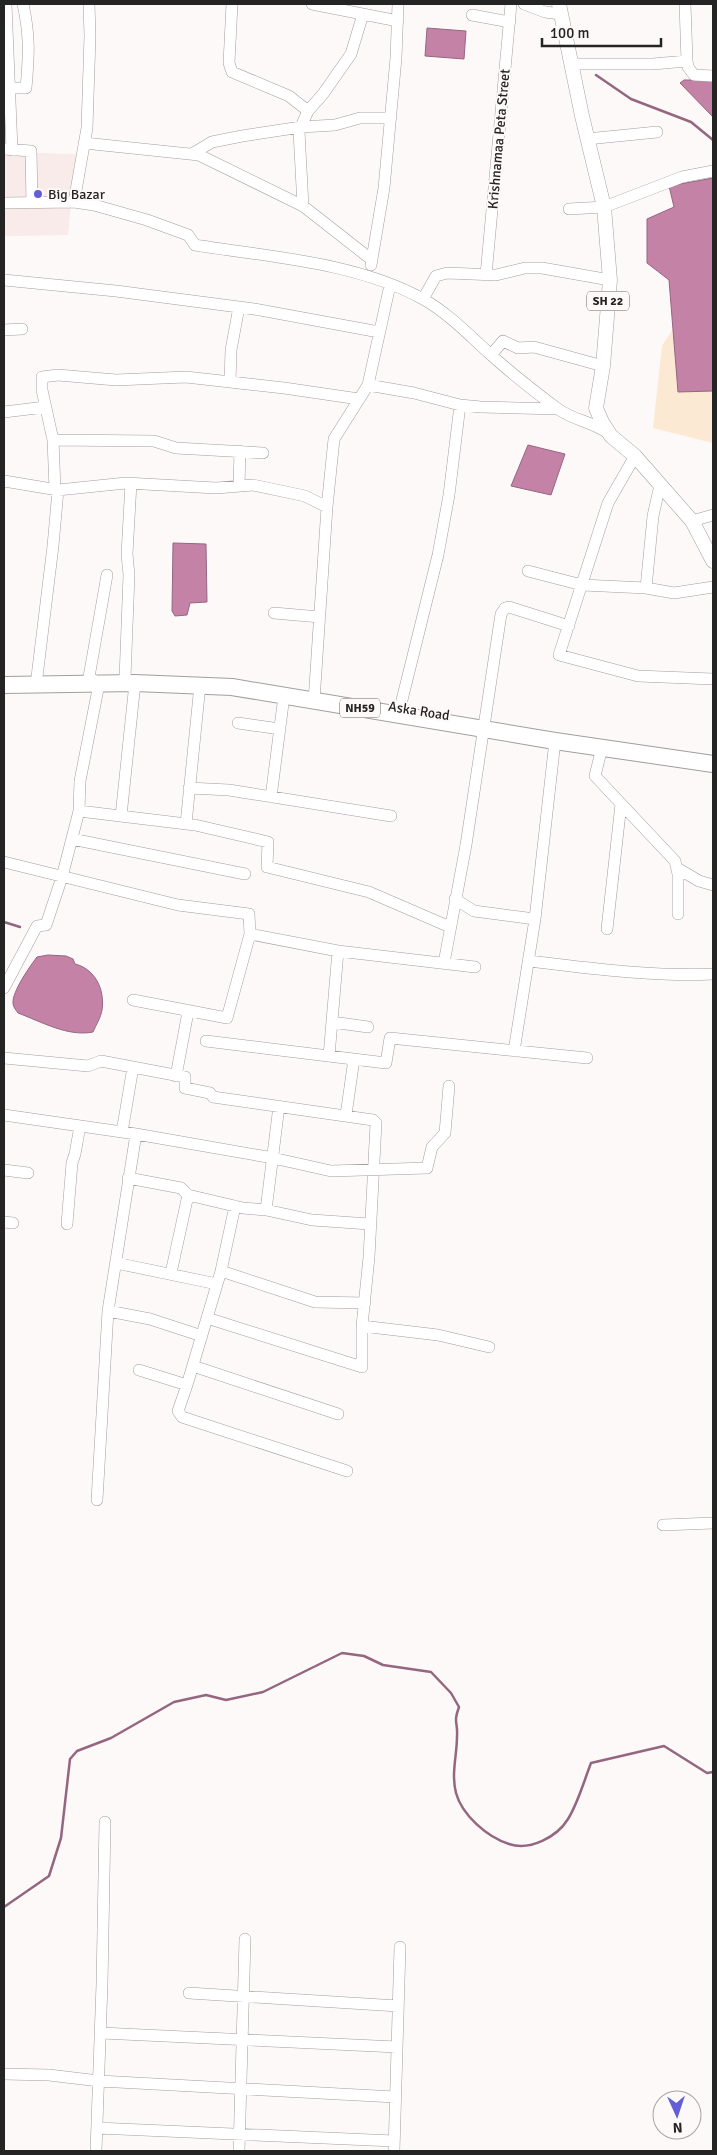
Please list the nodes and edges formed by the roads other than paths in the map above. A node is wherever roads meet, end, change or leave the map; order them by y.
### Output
1 (6, 4) edge
2 (23, 4) edge
3 (89, 4) edge
4 (232, 4) edge
5 (312, 4) edge
6 (398, 4) edge
7 (511, 4) edge
8 (524, 4) edge
9 (685, 4) edge
10 (560, 9) edge
11 (363, 14) junction
12 (472, 15) dead end
13 (398, 21) junction
14 (510, 22) junction
15 (687, 61) junction
16 (572, 64) junction
17 (713, 76) edge
18 (9, 88) junction
19 (308, 111) junction
20 (391, 118) junction
21 (301, 127) junction
22 (657, 132) dead end
23 (587, 139) junction
24 (84, 143) junction
25 (8, 150) edge
26 (192, 154) junction
27 (713, 171) edge
28 (74, 202) junction
29 (4, 203) edge
30 (32, 203) junction
31 (302, 206) junction
32 (604, 207) junction
33 (569, 209) dead end
34 (372, 260) junction
35 (486, 275) junction
36 (369, 276) junction
37 (4, 280) edge
38 (610, 280) junction
39 (390, 285) junction
40 (423, 299) junction
41 (239, 307) junction
42 (22, 329) dead end
43 (4, 330) edge
44 (379, 332) junction
45 (491, 355) junction
46 (603, 366) junction
47 (230, 382) junction
48 (368, 385) junction
49 (359, 399) junction
50 (460, 405) junction
51 (45, 407) junction
52 (558, 409) junction
53 (4, 412) edge
54 (611, 436) junction
55 (53, 440) junction
56 (240, 451) junction
57 (263, 453) dead end
58 (635, 456) junction
59 (4, 481) edge
60 (131, 483) junction
61 (660, 485) junction
62 (240, 486) junction
63 (56, 489) junction
64 (327, 507) junction
65 (713, 515) edge
66 (692, 521) junction
67 (713, 561) edge
68 (528, 571) dead end
69 (107, 575) dead end
70 (582, 586) junction
71 (713, 587) edge
72 (646, 588) junction
73 (274, 613) dead end
74 (320, 617) junction
75 (569, 626) junction
76 (4, 678) edge
77 (713, 679) edge
78 (36, 681) junction
79 (94, 681) junction
80 (130, 681) junction
81 (4, 685) edge
82 (200, 685) junction
83 (284, 696) junction
84 (314, 698) junction
85 (400, 708) junction
86 (238, 723) dead end
87 (483, 725) junction
88 (280, 728) junction
89 (555, 741) junction
90 (602, 748) junction
91 (713, 757) edge
92 (713, 764) edge
93 (189, 788) junction
94 (271, 797) junction
95 (621, 804) junction
96 (80, 811) junction
97 (121, 816) junction
98 (391, 816) dead end
99 (186, 824) junction
100 (72, 839) junction
101 (4, 862) edge
102 (677, 868) junction
103 (245, 874) dead end
104 (62, 877) junction
105 (713, 885) edge
106 (455, 899) junction
107 (678, 914) dead end
108 (535, 920) junction
109 (450, 927) junction
110 (607, 928) dead end
111 (250, 934) junction
112 (338, 951) junction
113 (529, 961) junction
114 (444, 963) junction
115 (475, 967) dead end
116 (8, 971) edge
117 (713, 974) edge
118 (4, 988) edge
119 (133, 1000) dead end
120 (188, 1012) junction
121 (332, 1022) junction
122 (368, 1027) dead end
123 (206, 1040) dead end
124 (514, 1051) junction
125 (329, 1056) junction
126 (4, 1058) edge
127 (587, 1058) dead end
128 (354, 1059) junction
129 (133, 1068) junction
130 (176, 1076) junction
131 (449, 1086) dead end
132 (279, 1106) junction
133 (4, 1115) edge
134 (346, 1115) junction
135 (80, 1126) junction
136 (122, 1132) junction
137 (136, 1134) junction
138 (273, 1158) junction
139 (373, 1169) junction
140 (4, 1170) edge
141 (28, 1173) dead end
142 (128, 1178) junction
143 (188, 1194) junction
144 (236, 1206) junction
145 (266, 1210) junction
146 (67, 1224) dead end
147 (370, 1224) junction
148 (116, 1263) junction
149 (221, 1271) junction
150 (171, 1273) junction
151 (217, 1284) junction
152 (365, 1303) junction
153 (108, 1311) junction
154 (207, 1318) junction
155 (362, 1326) junction
156 (202, 1336) junction
157 (489, 1347) dead end
158 (193, 1366) junction
159 (139, 1370) dead end
160 (186, 1386) junction
161 (338, 1414) dead end
162 (346, 1471) dead end
163 (97, 1500) dead end
164 (713, 1523) edge
165 (662, 1525) dead end
166 (105, 1822) dead end
167 (245, 1939) dead end
168 (400, 1947) dead end
169 (189, 1993) dead end
170 (243, 1997) junction
171 (398, 2006) junction
172 (100, 2033) junction
173 (242, 2040) junction
174 (397, 2047) junction
175 (4, 2074) edge
176 (98, 2081) junction
177 (241, 2089) junction
178 (395, 2097) junction
179 (97, 2128) junction
180 (240, 2134) junction
181 (394, 2146) edge
182 (96, 2151) edge
183 (239, 2151) edge

1 - 18 street
2 - 18 street
3 - 24 street
4 - 19 street
5 - 11 street
6 - 13 street
7 - 14 street, Krishnamaa Peta Street
8 - 10 street
9 - 15 street
10 - 16 main road, SH 22
11 - 13 street
11 - 19 street
12 - 14 street
13 - 20 street
14 - 35 street, Krishnamaa Peta Street
15 - 16 street
15 - 17 street
16 - 23 main road, SH 22
18 - 25 street
19 - 21 street
20 - 21 street
20 - 34 street
21 - 26 street
21 - 31 street
22 - 23 street
23 - 32 main road, SH 22
24 - 26 street
24 - 28 street
25 - 30 street
26 - 31 street
27 - 32 street
28 - 30 street
28 - 36 street
29 - 30 street
31 - 34 street
32 - 33 street
32 - 38 main road, SH 22
34 - 36 street
35 - 38 street
35 - 40 street
36 - 39 street
37 - 41 street
38 - 46 main road, SH 22
39 - 40 street
39 - 44 street
40 - 45 street
41 - 44 street
41 - 47 street
42 - 43 street
44 - 48 street
45 - 46 street
45 - 52 street
46 - 54 main road, SH 22
47 - 49 street
47 - 51 street
48 - 49 street
48 - 50 street
49 - 64 street
50 - 52 street
50 - 85 street
51 - 53 street
51 - 55 street
52 - 54 street
54 - 58 main road, SH 22
55 - 56 street
55 - 63 street
56 - 57 street
56 - 62 street
58 - 61 main road, SH 22
58 - 70 street
59 - 63 street
60 - 62 street
60 - 63 street
60 - 80 street
61 - 66 main road, SH 22
61 - 72 street
62 - 64 street
63 - 78 street
64 - 74 street
65 - 66 street
66 - 67 main road, SH 22
68 - 70 street
69 - 79 street
70 - 72 street
70 - 75 street
71 - 72 street
73 - 74 street
74 - 84 street
75 - 77 street
75 - 87 street
76 - 78 highway, Aska Road / NH59
78 - 79 highway, Aska Road / NH59
78 - 81 highway, NH59
79 - 80 highway, Aska Road / NH59
79 - 96 street
80 - 82 highway, NH59
80 - 84 highway, Aska Road / NH59
80 - 97 street
82 - 83 highway, NH59
82 - 93 street
83 - 84 highway, NH59
83 - 88 street
84 - 85 highway, Aska Road / NH59
84 - 87 highway, NH59
85 - 87 highway, Aska Road / NH59
86 - 88 street
87 - 89 highway, NH59
87 - 91 highway, Aska Road / NH59
87 - 106 street
88 - 94 street
89 - 90 highway, NH59
89 - 108 street
90 - 92 highway, NH59
90 - 95 street
93 - 94 street
93 - 99 street
94 - 98 street
95 - 102 street
95 - 110 street
96 - 97 street
96 - 100 street
97 - 99 street
99 - 109 street
100 - 103 street
100 - 104 street
101 - 104 street
102 - 105 street
102 - 107 street
104 - 111 street
104 - 116 street
106 - 108 street
106 - 109 street
108 - 113 street
109 - 114 street
111 - 112 street
111 - 120 street
112 - 114 street
112 - 121 street
113 - 117 street
113 - 124 street
114 - 115 street
116 - 118 street
119 - 120 street
120 - 130 street
121 - 122 street
121 - 125 street
123 - 125 street
124 - 127 street
124 - 128 street
125 - 128 street
126 - 129 street
128 - 134 street
129 - 130 street
129 - 136 street
130 - 132 street
131 - 139 street
132 - 134 street
132 - 138 street
133 - 135 street
134 - 139 street
135 - 136 street
135 - 146 street
136 - 137 street
137 - 138 street
137 - 142 street
138 - 139 street
138 - 145 street
139 - 147 street
140 - 141 street
142 - 143 street
142 - 148 street
143 - 144 street
143 - 150 street
144 - 145 street
144 - 149 street
145 - 147 street
147 - 152 street
148 - 150 street
148 - 153 street
149 - 151 street
149 - 152 street
150 - 151 street
151 - 154 street
152 - 155 street
153 - 156 street
153 - 163 street
154 - 155 street
154 - 156 street
155 - 157 street
156 - 158 street
158 - 160 street
158 - 161 street
159 - 160 street
160 - 162 street
164 - 165 street
166 - 172 street
167 - 170 street
168 - 171 street
169 - 170 street
170 - 171 street
170 - 173 street
171 - 174 street
172 - 173 street
172 - 176 street
173 - 174 street
173 - 177 street
174 - 178 street
175 - 176 street
176 - 177 street
176 - 179 street
177 - 178 street
177 - 180 street
178 - 181 street
179 - 180 street
179 - 182 street
180 - 181 street
180 - 183 street

